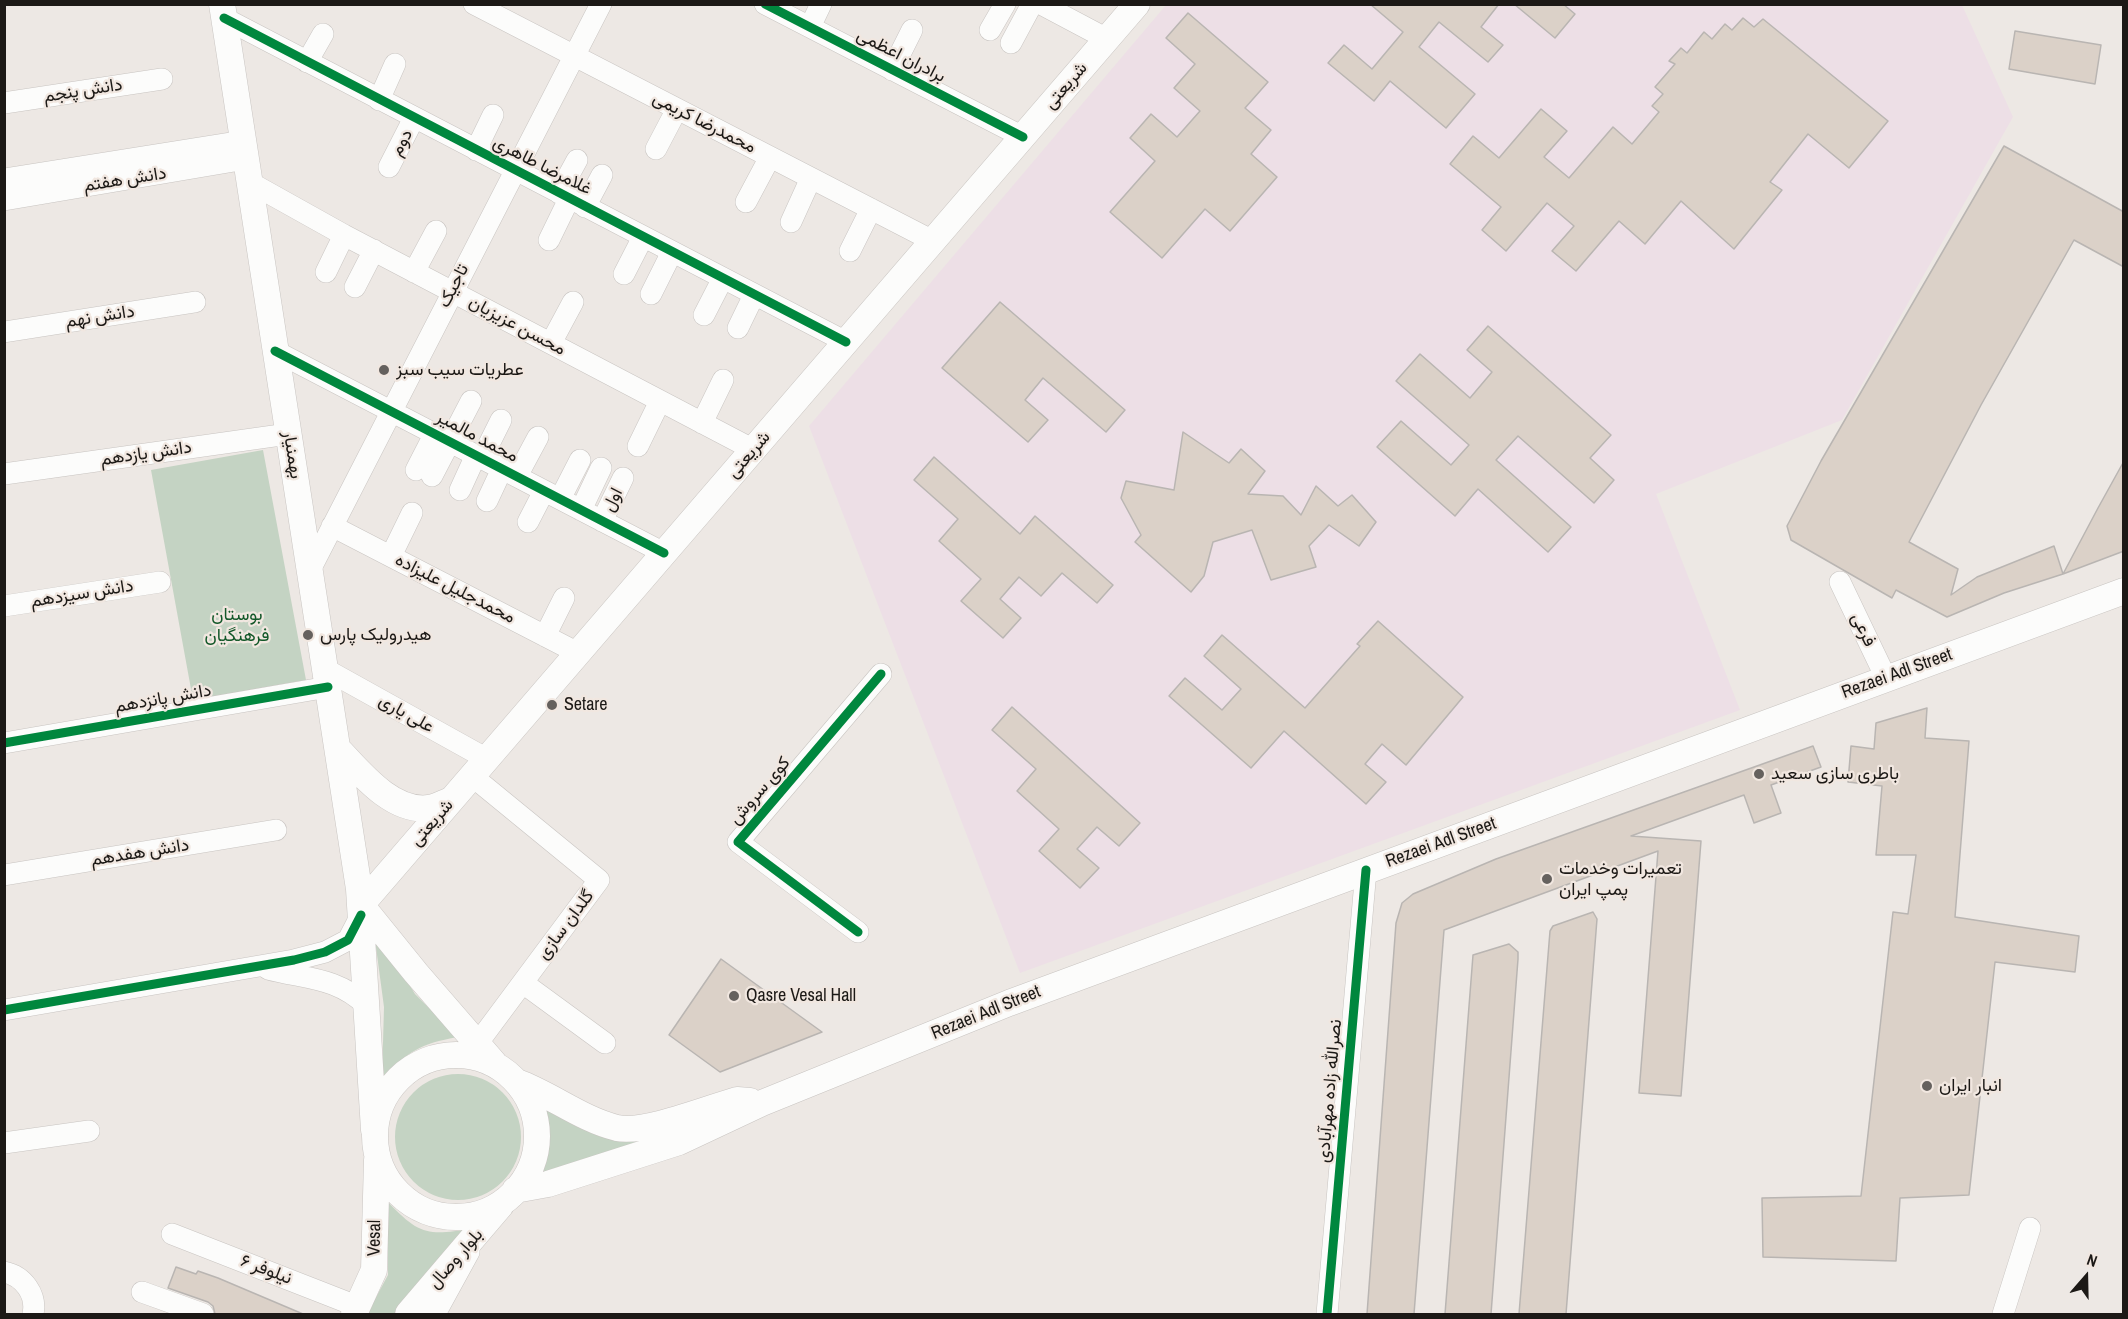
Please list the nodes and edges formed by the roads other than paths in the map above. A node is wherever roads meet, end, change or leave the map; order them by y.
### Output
1 (601, 4) edge
2 (765, 4) edge
3 (821, 4) edge
4 (1005, 4) edge
5 (1032, 4) edge
6 (1041, 4) edge
7 (1137, 4) edge
8 (478, 5) edge
9 (223, 11) edge
10 (810, 27) junction
11 (912, 30) dead end
12 (990, 30) dead end
13 (323, 34) dead end
14 (1107, 39) junction
15 (1011, 43) dead end
16 (574, 56) junction
17 (307, 62) junction
18 (395, 64) dead end
19 (892, 70) junction
20 (162, 79) dead end
21 (379, 100) junction
22 (4, 103) edge
23 (677, 109) junction
24 (494, 116) dead end
25 (414, 118) junction
26 (1023, 137) junction
27 (656, 149) dead end
28 (476, 150) junction
29 (770, 157) junction
30 (577, 160) dead end
31 (246, 161) junction
32 (389, 167) dead end
33 (514, 170) junction
34 (602, 175) dead end
35 (811, 178) junction
36 (4, 180) edge
37 (4, 200) edge
38 (571, 200) junction
39 (746, 202) dead end
40 (871, 209) junction
41 (791, 222) dead end
42 (436, 231) dead end
43 (344, 235) junction
44 (643, 237) junction
45 (549, 240) dead end
46 (933, 241) junction
47 (374, 250) junction
48 (850, 251) dead end
49 (672, 252) junction
50 (326, 272) dead end
51 (414, 272) junction
52 (624, 274) dead end
53 (718, 276) junction
54 (355, 287) dead end
55 (451, 291) junction
56 (651, 294) dead end
57 (754, 294) junction
58 (195, 302) dead end
59 (573, 303) dead end
60 (699, 312) dead end
61 (738, 328) dead end
62 (4, 332) edge
63 (846, 342) junction
64 (551, 344) junction
65 (276, 351) junction
66 (723, 380) dead end
67 (660, 400) junction
68 (471, 401) dead end
69 (390, 410) junction
70 (501, 420) dead end
71 (702, 423) junction
72 (288, 434) junction
73 (442, 437) junction
74 (538, 437) dead end
75 (638, 446) dead end
76 (754, 450) junction
77 (479, 457) junction
78 (580, 460) dead end
79 (601, 468) dead end
80 (424, 473) dead end
81 (510, 473) junction
82 (4, 474) edge
83 (623, 478) dead end
84 (460, 490) dead end
85 (552, 495) junction
86 (487, 501) dead end
87 (581, 510) junction
88 (412, 513) dead end
89 (602, 521) junction
90 (528, 522) dead end
91 (332, 526) junction
92 (664, 553) junction
93 (391, 556) junction
94 (310, 570) junction
95 (160, 582) dead end
96 (1840, 582) dead end
97 (2124, 591) edge
98 (564, 598) dead end
99 (4, 606) edge
100 (545, 636) junction
101 (578, 653) junction
102 (881, 674) dead end
103 (326, 678) junction
104 (1886, 678) junction
105 (4, 743) edge
106 (338, 749) junction
107 (480, 767) junction
108 (451, 800) junction
109 (276, 830) dead end
110 (1366, 870) junction
111 (4, 875) edge
112 (361, 910) junction
113 (858, 932) dead end
114 (261, 967) junction
115 (523, 983) junction
116 (367, 1006) junction
117 (4, 1010) edge
118 (605, 1043) dead end
119 (477, 1044) junction
120 (496, 1065) junction
121 (517, 1082) junction
122 (762, 1103) junction
123 (89, 1131) dead end
124 (374, 1131) junction
125 (4, 1143) edge
126 (377, 1157) junction
127 (509, 1196) junction
128 (2030, 1228) dead end
129 (172, 1234) dead end
130 (478, 1234) junction
131 (4, 1272) edge
132 (142, 1292) dead end
133 (356, 1311) edge
134 (33, 1314) edge
135 (203, 1314) edge
136 (408, 1314) edge
137 (435, 1314) edge
138 (1327, 1314) edge
139 (2003, 1314) edge

1 - 16 street, تاجیک
2 - 10 street, برادران اعظمی
3 - 10 street
4 - 12 street
5 - 15 street
6 - 14 street
7 - 14 main road, شریعتی
8 - 16 street, محمدرضا کریمی
9 - 17 street, غلامرضا طاهری
9 - 31 main road, بهمنیار
10 - 19 street, برادران اعظمی
11 - 19 street
13 - 17 street
14 - 26 main road, شریعتی
16 - 23 street, محمدرضا کریمی
16 - 33 street, تاجیک
17 - 21 street, غلامرضا طاهری
18 - 21 street
19 - 26 street, برادران اعظمی
20 - 22 street, دانش پنجم
21 - 25 street, غلامرضا طاهری
23 - 27 street
23 - 29 street, محمدرضا کریمی
24 - 28 street
25 - 28 street, غلامرضا طاهری
25 - 32 street, دوم
26 - 46 main road, شریعتی
28 - 33 street, غلامرضا طاهری
29 - 35 street, محمدرضا کریمی
29 - 39 street
30 - 38 street
31 - 36 street, دانش هفتم
31 - 37 street, دانش هفتم
31 - 43 street, محسن عزیزیان
31 - 65 main road, بهمنیار
33 - 38 street, غلامرضا طاهری
33 - 55 street, تاجیک
34 - 38 street
35 - 40 street, محمدرضا کریمی
35 - 41 street
38 - 44 street, غلامرضا طاهری
38 - 45 street
40 - 46 street, محمدرضا کریمی
40 - 48 street
42 - 51 street
43 - 47 street, محسن عزیزیان
43 - 50 street
44 - 49 street, غلامرضا طاهری
44 - 52 street
46 - 63 main road, شریعتی
47 - 51 street, محسن عزیزیان
47 - 54 street
49 - 53 street, غلامرضا طاهری
49 - 56 street
51 - 55 street, محسن عزیزیان
53 - 57 street, غلامرضا طاهری
53 - 60 street
55 - 64 street, محسن عزیزیان
55 - 69 street, تاجیک
57 - 61 street
57 - 63 street, غلامرضا طاهری
58 - 62 street, دانش نهم
59 - 64 street
63 - 76 main road, شریعتی
64 - 67 street, محسن عزیزیان
65 - 69 street, محمد مالمیر
65 - 72 main road, بهمنیار
66 - 71 street
67 - 71 street, محسن عزیزیان
67 - 75 street
68 - 73 street
69 - 73 street, محمد مالمیر
69 - 91 street, تاجیک
70 - 77 street
71 - 76 street, محسن عزیزیان
72 - 82 street, دانش یازدهم
72 - 94 main road, بهمنیار
73 - 77 street, محمد مالمیر
73 - 80 street
74 - 81 street
76 - 92 main road, شریعتی
77 - 81 street, محمد مالمیر
77 - 84 street
78 - 85 street
79 - 87 street
81 - 85 street, محمد مالمیر
81 - 86 street
83 - 89 street, اول
85 - 87 street, محمد مالمیر
85 - 90 street
87 - 89 street, محمد مالمیر
88 - 93 street
89 - 92 street, محمد مالمیر
91 - 93 street, محمدجلیل علیزاده
91 - 94 street, تاجیک
92 - 101 main road, شریعتی
93 - 100 street, محمدجلیل علیزاده
94 - 103 main road, بهمنیار
95 - 99 street, دانش سیزدهم
96 - 104 street, فرعی
97 - 104 main road, Rezaei Adl Street
98 - 100 street
100 - 101 street, محمدجلیل علیزاده
101 - 107 main road, شریعتی
102 - 113 street, کوی سروش
103 - 105 street, دانش پانزدهم
103 - 106 main road, بهمنیار
103 - 107 street, علی یاری
104 - 110 main road, Rezaei Adl Street
106 - 108 main road
106 - 112 main road, بهمنیار
107 - 108 main road, شریعتی
107 - 115 street, گلدان سازی
108 - 112 main road, شریعتی
109 - 111 street, دانش هفدهم
110 - 122 main road, Rezaei Adl Street
110 - 138 street, نصرالله زاده مهرآبادی
112 - 114 street
112 - 116 main road, بهمنیار
112 - 119 main road
114 - 116 street
114 - 117 street
115 - 118 street
115 - 119 street, گلدان سازی
116 - 124 main road, بهمنیار
119 - 120 main road
120 - 121 main road
120 - 124 main road
121 - 122 main road
121 - 127 main road
122 - 127 main road, Rezaei Adl Street
123 - 125 street
124 - 126 main road
126 - 127 main road
126 - 133 main road, Vesal
127 - 130 main road, بلوار وصال
128 - 139 street
129 - 133 street, نیلوفر ۶
130 - 136 main road, بلوار وصال
130 - 137 street
131 - 134 street
132 - 135 street

